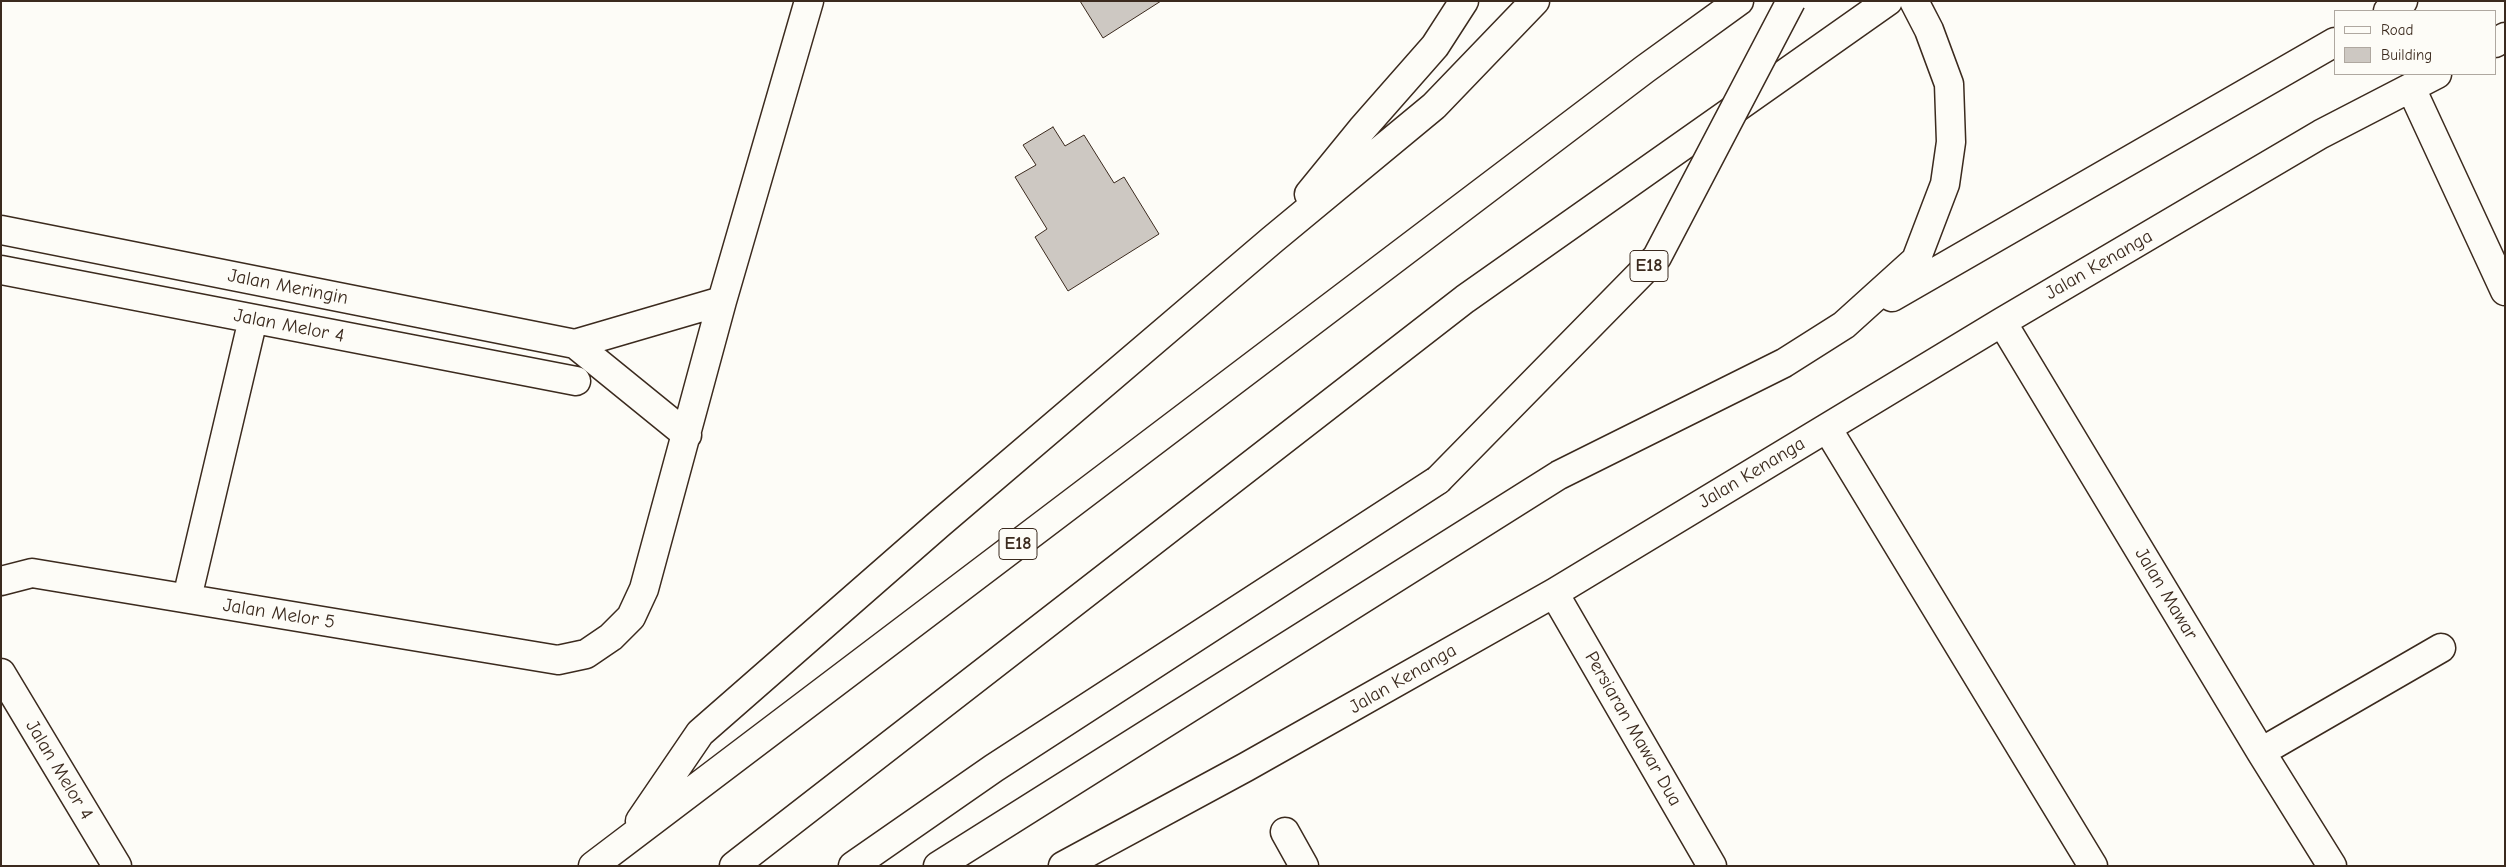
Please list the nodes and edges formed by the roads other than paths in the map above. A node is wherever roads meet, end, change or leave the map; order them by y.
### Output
1 (809, 1) edge
2 (1464, 1) edge
3 (1535, 1) edge
4 (1739, 1) edge
5 (1791, 1) edge
6 (1888, 1) edge
7 (1914, 1) edge
8 (2403, 1) edge
9 (2390, 10) edge
10 (2334, 43) edge
11 (2435, 75) edge
12 (2411, 88) junction
13 (1, 230) edge
14 (1272, 240) junction
15 (1, 270) edge
16 (2505, 291) edge
17 (722, 301) junction
18 (252, 319) junction
19 (2002, 322) junction
20 (1844, 325) junction
21 (575, 344) junction
22 (576, 380) dead end
23 (1827, 428) junction
24 (688, 435) junction
25 (1, 580) edge
26 (1554, 593) junction
27 (187, 598) junction
28 (2441, 648) dead end
29 (1, 673) edge
30 (2261, 752) junction
31 (1285, 832) dead end
32 (628, 839) junction
33 (117, 866) edge
34 (593, 866) edge
35 (734, 866) edge
36 (853, 866) edge
37 (938, 866) edge
38 (1063, 866) edge
39 (1304, 866) edge
40 (1712, 866) edge
41 (2093, 866) edge
42 (2332, 866) edge

1 - 17 main road
2 - 14 main road
3 - 14 main road
4 - 32 main road, E18
5 - 36 main road, E18, bridge
6 - 35 main road, bridge
7 - 20 main road
8 - 9 main road
10 - 20 main road
11 - 12 main road, Jalan Kenanga
12 - 16 main road
12 - 19 main road, Jalan Kenanga
13 - 21 main road, Jalan Meringin
14 - 32 main road
15 - 18 main road, Jalan Melor 4
17 - 21 main road, Jalan Meringin
17 - 24 main road
18 - 22 main road, Jalan Melor 4
18 - 27 main road
19 - 23 main road, Jalan Kenanga
19 - 30 main road, Jalan Mawar
20 - 37 main road
21 - 24 main road, Jalan Meringin
23 - 26 main road, Jalan Kenanga
23 - 41 main road
24 - 27 main road, Jalan Melor 5
25 - 27 main road, Jalan Melor 5
26 - 38 main road, Jalan Kenanga
26 - 40 main road, Persiaran Mawar Dua
28 - 30 main road
29 - 33 main road, Jalan Melor 4
30 - 42 main road, Jalan Mawar
31 - 39 main road
32 - 34 main road, E18

